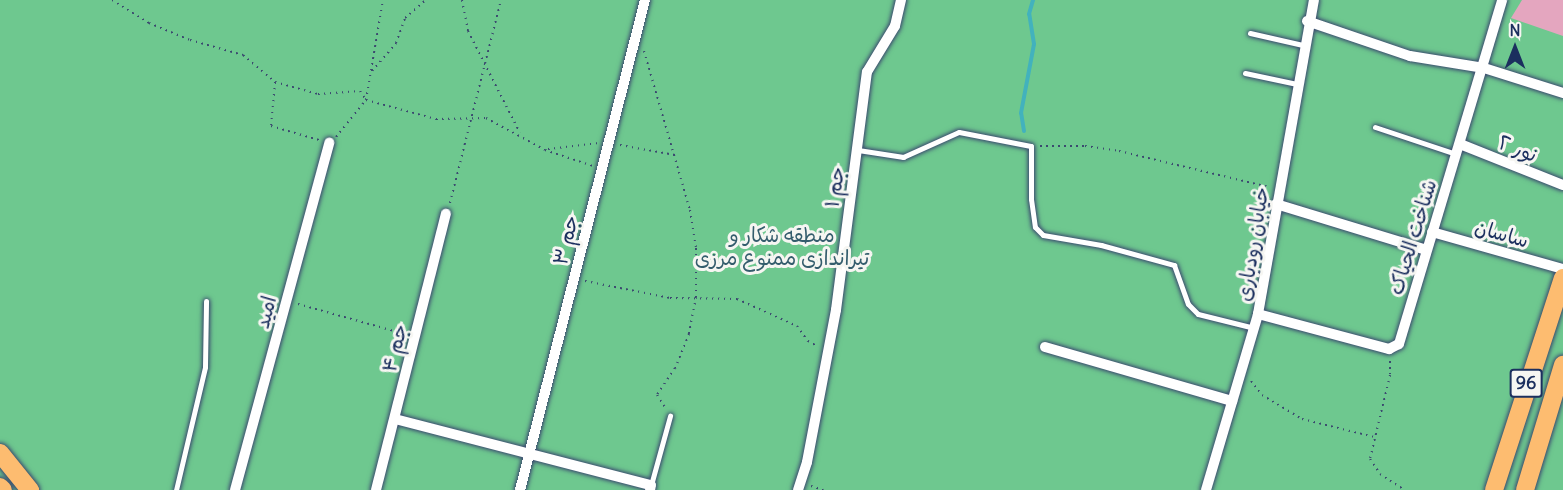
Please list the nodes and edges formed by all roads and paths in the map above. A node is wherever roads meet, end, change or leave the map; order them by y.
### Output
1 (112, 0) edge
2 (383, 0) edge
3 (426, 0) edge
4 (462, 0) edge
5 (501, 0) edge
6 (645, 0) edge
7 (901, 0) edge
8 (1314, 0) edge
9 (1502, 0) edge
10 (1307, 21) junction
11 (639, 31) junction
12 (1250, 33) dead end
13 (1303, 45) junction
14 (485, 59) junction
15 (1484, 68) junction
16 (370, 73) junction
17 (1245, 73) dead end
18 (275, 82) junction
19 (1297, 84) junction
20 (1563, 93) edge
21 (366, 100) junction
22 (469, 117) junction
23 (1375, 127) dead end
24 (521, 135) junction
25 (329, 143) junction
26 (1031, 146) junction
27 (1458, 149) junction
28 (858, 150) junction
29 (601, 169) junction
30 (1563, 185) edge
31 (1279, 189) junction
32 (1276, 204) junction
33 (446, 214) joint
34 (1432, 232) junction
35 (1426, 250) junction
36 (1563, 269) edge
37 (574, 278) junction
38 (1563, 278) edge
39 (696, 297) junction
40 (206, 301) dead end
41 (286, 301) junction
42 (1258, 314) junction
43 (1254, 328) junction
44 (416, 337) junction
45 (1045, 347) dead end
46 (1389, 349) junction
47 (828, 352) junction
48 (1563, 364) edge
49 (1241, 370) junction
50 (1526, 385) junction
51 (1558, 396) edge
52 (1232, 401) junction
53 (670, 416) joint
54 (395, 419) junction
55 (1375, 437) junction
56 (0, 453) edge
57 (530, 455) junction
58 (651, 488) edge
59 (30, 490) edge
60 (176, 490) edge
61 (235, 490) edge
62 (376, 490) edge
63 (520, 490) edge
64 (798, 490) edge
65 (1206, 490) edge
66 (1405, 490) edge
67 (1494, 490) edge
68 (1525, 490) edge

1 - 18 path
2 - 16 path
3 - 16 path
4 - 14 path
5 - 14 path
6 - 11 street, جم ۳
7 - 28 street, جم ۱
8 - 10 street, خیابان رودباری
9 - 15 street, شناخت الحیاک
10 - 13 street, خیابان رودباری
10 - 15 street
11 - 29 street, جم ۳
11 - 39 path
12 - 13 lane
13 - 19 street, خیابان رودباری
14 - 22 path
14 - 24 path
15 - 20 street
15 - 27 street, شناخت الحیاک
16 - 21 path
17 - 19 lane
18 - 21 path
18 - 25 path
19 - 31 street, خیابان رودباری
21 - 22 path
21 - 25 path
22 - 24 path
22 - 33 path
23 - 27 lane
24 - 29 path
25 - 41 street, امید
26 - 28 lane
26 - 31 path
26 - 43 lane
27 - 30 street, نور ٢
27 - 34 street, شناخت الحیاک
28 - 47 street, جم ۱
29 - 37 street, جم ۳
31 - 32 street, خیابان رودباری
32 - 35 street
32 - 42 street, خیابان رودباری
33 - 44 street, جم ۴
34 - 35 street, شناخت الحیاک
34 - 36 street, ساسان
35 - 46 street, شناخت الحیاک
37 - 39 path
37 - 57 street, جم ۳
38 - 50 main road, 96
39 - 47 path
39 - 53 path
40 - 60 lane
41 - 44 path
41 - 61 street, امید
42 - 43 street, خیابان رودباری
42 - 46 street
43 - 49 street, خیابان رودباری
44 - 54 street, جم ۴
45 - 52 street
46 - 55 path
47 - 64 street, جم ۱
48 - 51 main road, 96
49 - 52 street, خیابان رودباری
49 - 55 path
50 - 51 main road
50 - 67 main road, 96
51 - 68 main road, 96
52 - 65 street, خیابان رودباری
53 - 58 lane
54 - 57 street
54 - 62 street, جم ۴
55 - 66 path
56 - 59 main road
57 - 58 street
57 - 63 street, جم ۳

